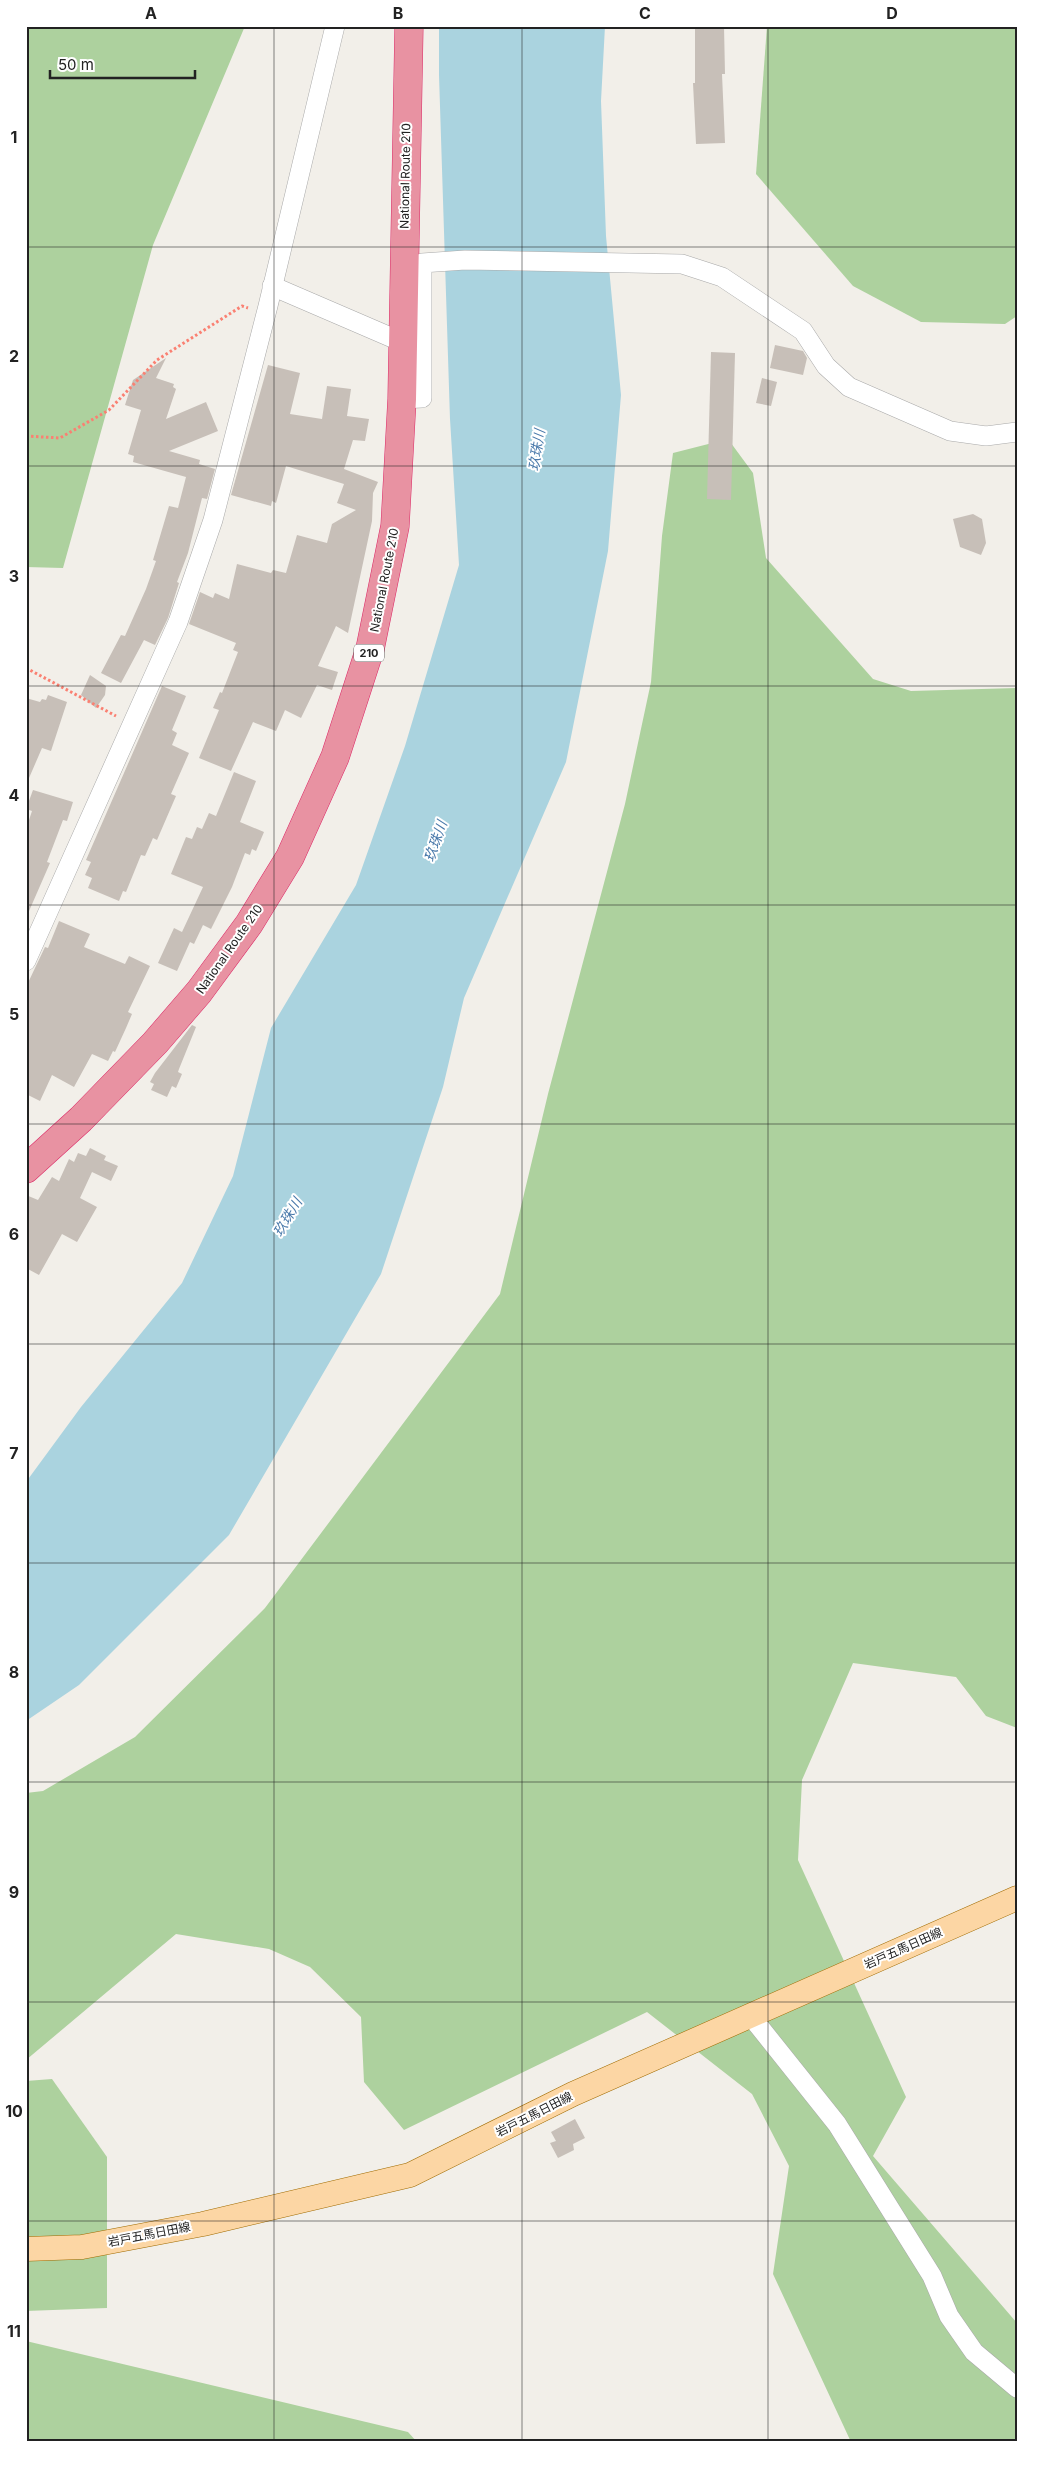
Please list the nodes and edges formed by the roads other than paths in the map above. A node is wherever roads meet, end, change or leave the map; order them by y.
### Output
1 (335, 26) edge
2 (409, 26) edge
3 (272, 286) junction
4 (402, 342) junction
5 (402, 399) junction
6 (1017, 432) edge
7 (26, 960) edge
8 (26, 1169) edge
9 (1017, 1898) edge
10 (750, 2015) junction
11 (26, 2249) edge
12 (1017, 2388) edge

1 - 3 street
2 - 4 highway, National Route 210 / 210
3 - 4 street
3 - 7 street
4 - 5 highway, National Route 210 / 210
5 - 6 street
5 - 8 highway, National Route 210 / 210
9 - 10 main road, 岩戸五馬日田線
10 - 11 main road, 岩戸五馬日田線
10 - 12 street

